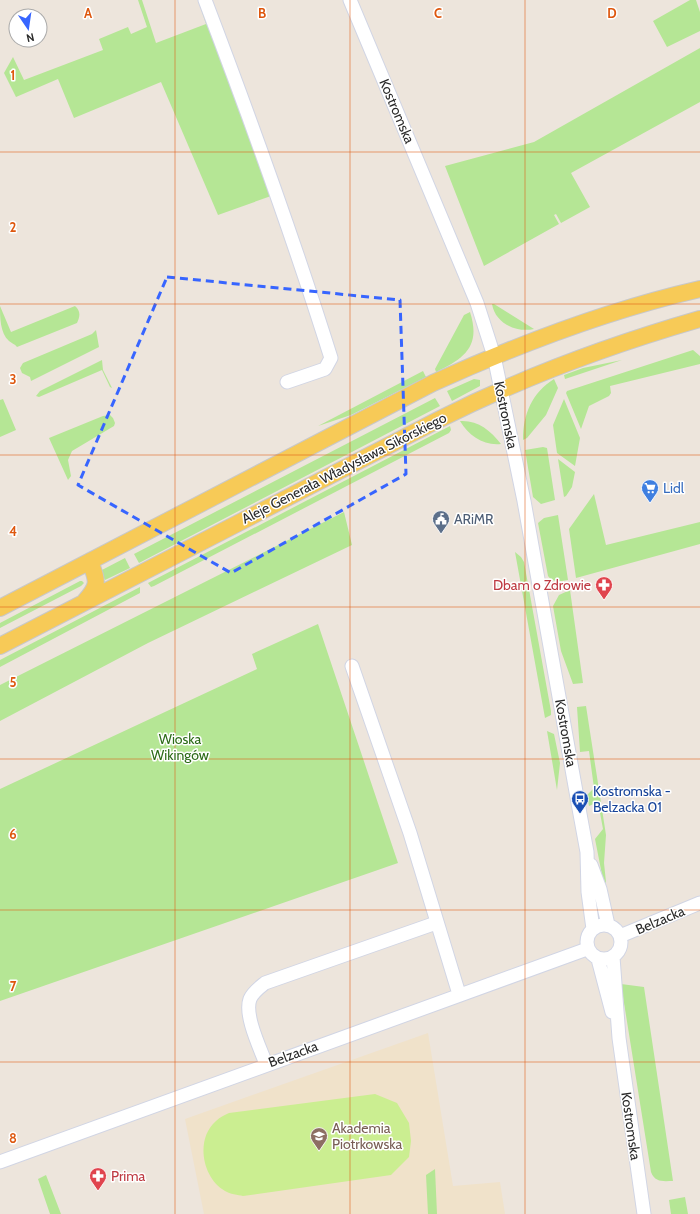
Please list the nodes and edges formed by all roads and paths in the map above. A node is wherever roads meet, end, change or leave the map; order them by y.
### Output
1 (205, 0) edge
2 (350, 0) edge
3 (700, 289) edge
4 (700, 319) edge
5 (494, 356) junction
6 (287, 382) dead end
7 (500, 390) junction
8 (90, 561) junction
9 (84, 602) junction
10 (0, 608) edge
11 (0, 646) edge
12 (352, 666) dead end
13 (587, 852) junction
14 (700, 903) edge
15 (436, 923) junction
16 (608, 926) junction
17 (593, 929) junction
18 (620, 936) junction
19 (588, 949) junction
20 (613, 957) junction
21 (598, 959) junction
22 (459, 994) junction
23 (619, 1038) junction
24 (266, 1064) junction
25 (0, 1162) edge
26 (644, 1214) edge

1 - 6 street
2 - 5 street, Kostromska
3 - 5 main road
4 - 7 main road, Aleje Generała Władysława Sikorskiego
5 - 7 street, Kostromska
5 - 8 main road
7 - 9 main road, Aleje Generała Władysława Sikorskiego
7 - 13 street, Kostromska
8 - 9 main road
8 - 10 main road
9 - 11 main road, Aleje Generała Władysława Sikorskiego
12 - 15 street
13 - 16 street, Kostromska
13 - 17 street, Kostromska
14 - 18 street, Belzacka
15 - 22 street
15 - 24 street
16 - 17 street
16 - 18 street
17 - 19 street
18 - 20 street
19 - 21 street
19 - 22 street, Belzacka
20 - 21 street
20 - 23 street, Kostromska
21 - 23 street, Kostromska
22 - 24 street, Belzacka
23 - 26 street, Kostromska
24 - 25 street, Belzacka

